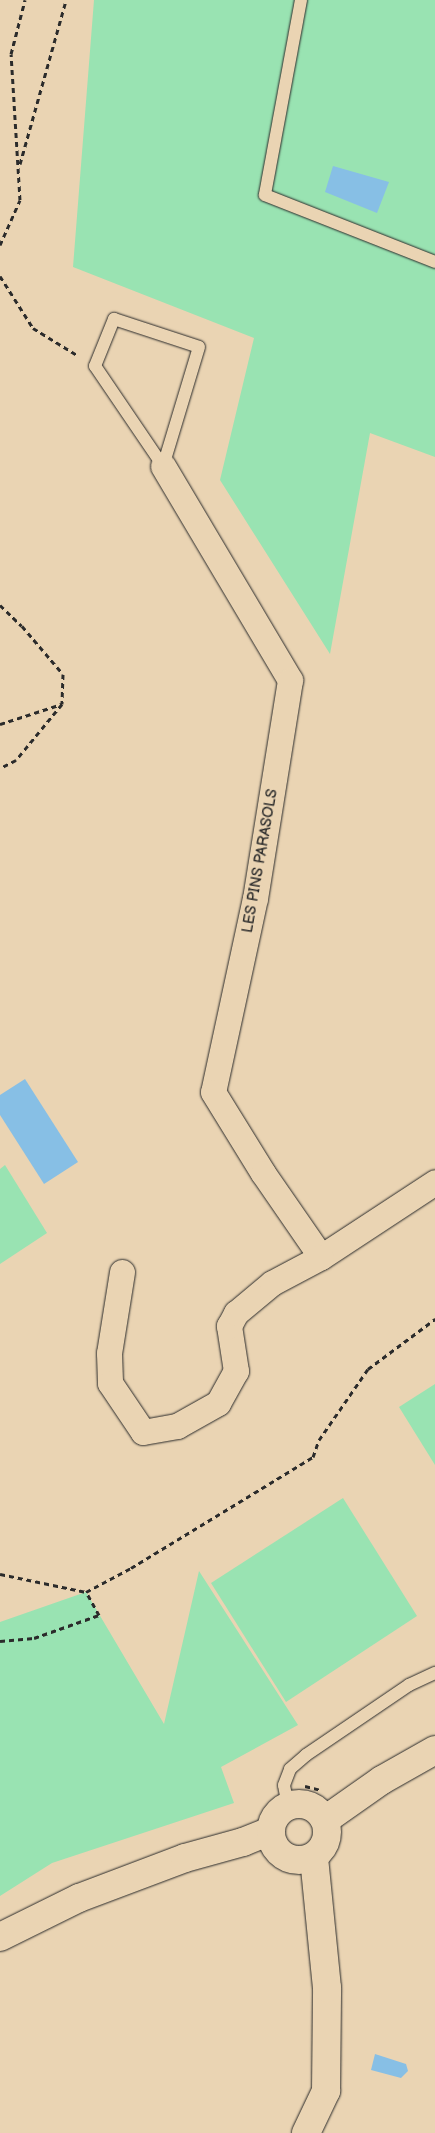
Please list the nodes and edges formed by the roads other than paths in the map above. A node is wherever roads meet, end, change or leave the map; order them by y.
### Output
1 (301, 0) edge
2 (435, 262) edge
3 (163, 466) junction
4 (435, 1182) edge
5 (321, 1257) junction
6 (122, 1272) dead end
7 (435, 1673) edge
8 (435, 1750) edge
9 (288, 1806) junction
10 (325, 1820) junction
11 (270, 1831) junction
12 (314, 1857) junction
13 (0, 1937) edge
14 (306, 2133) edge

1 - 2 lane
3 - 3 lane, LES PINS PARASOLS
3 - 5 street, LES PINS PARASOLS
4 - 5 street
5 - 6 street
7 - 9 lane
8 - 10 street
9 - 10 street
9 - 11 street
10 - 12 street
11 - 12 street
11 - 13 street
12 - 14 street

